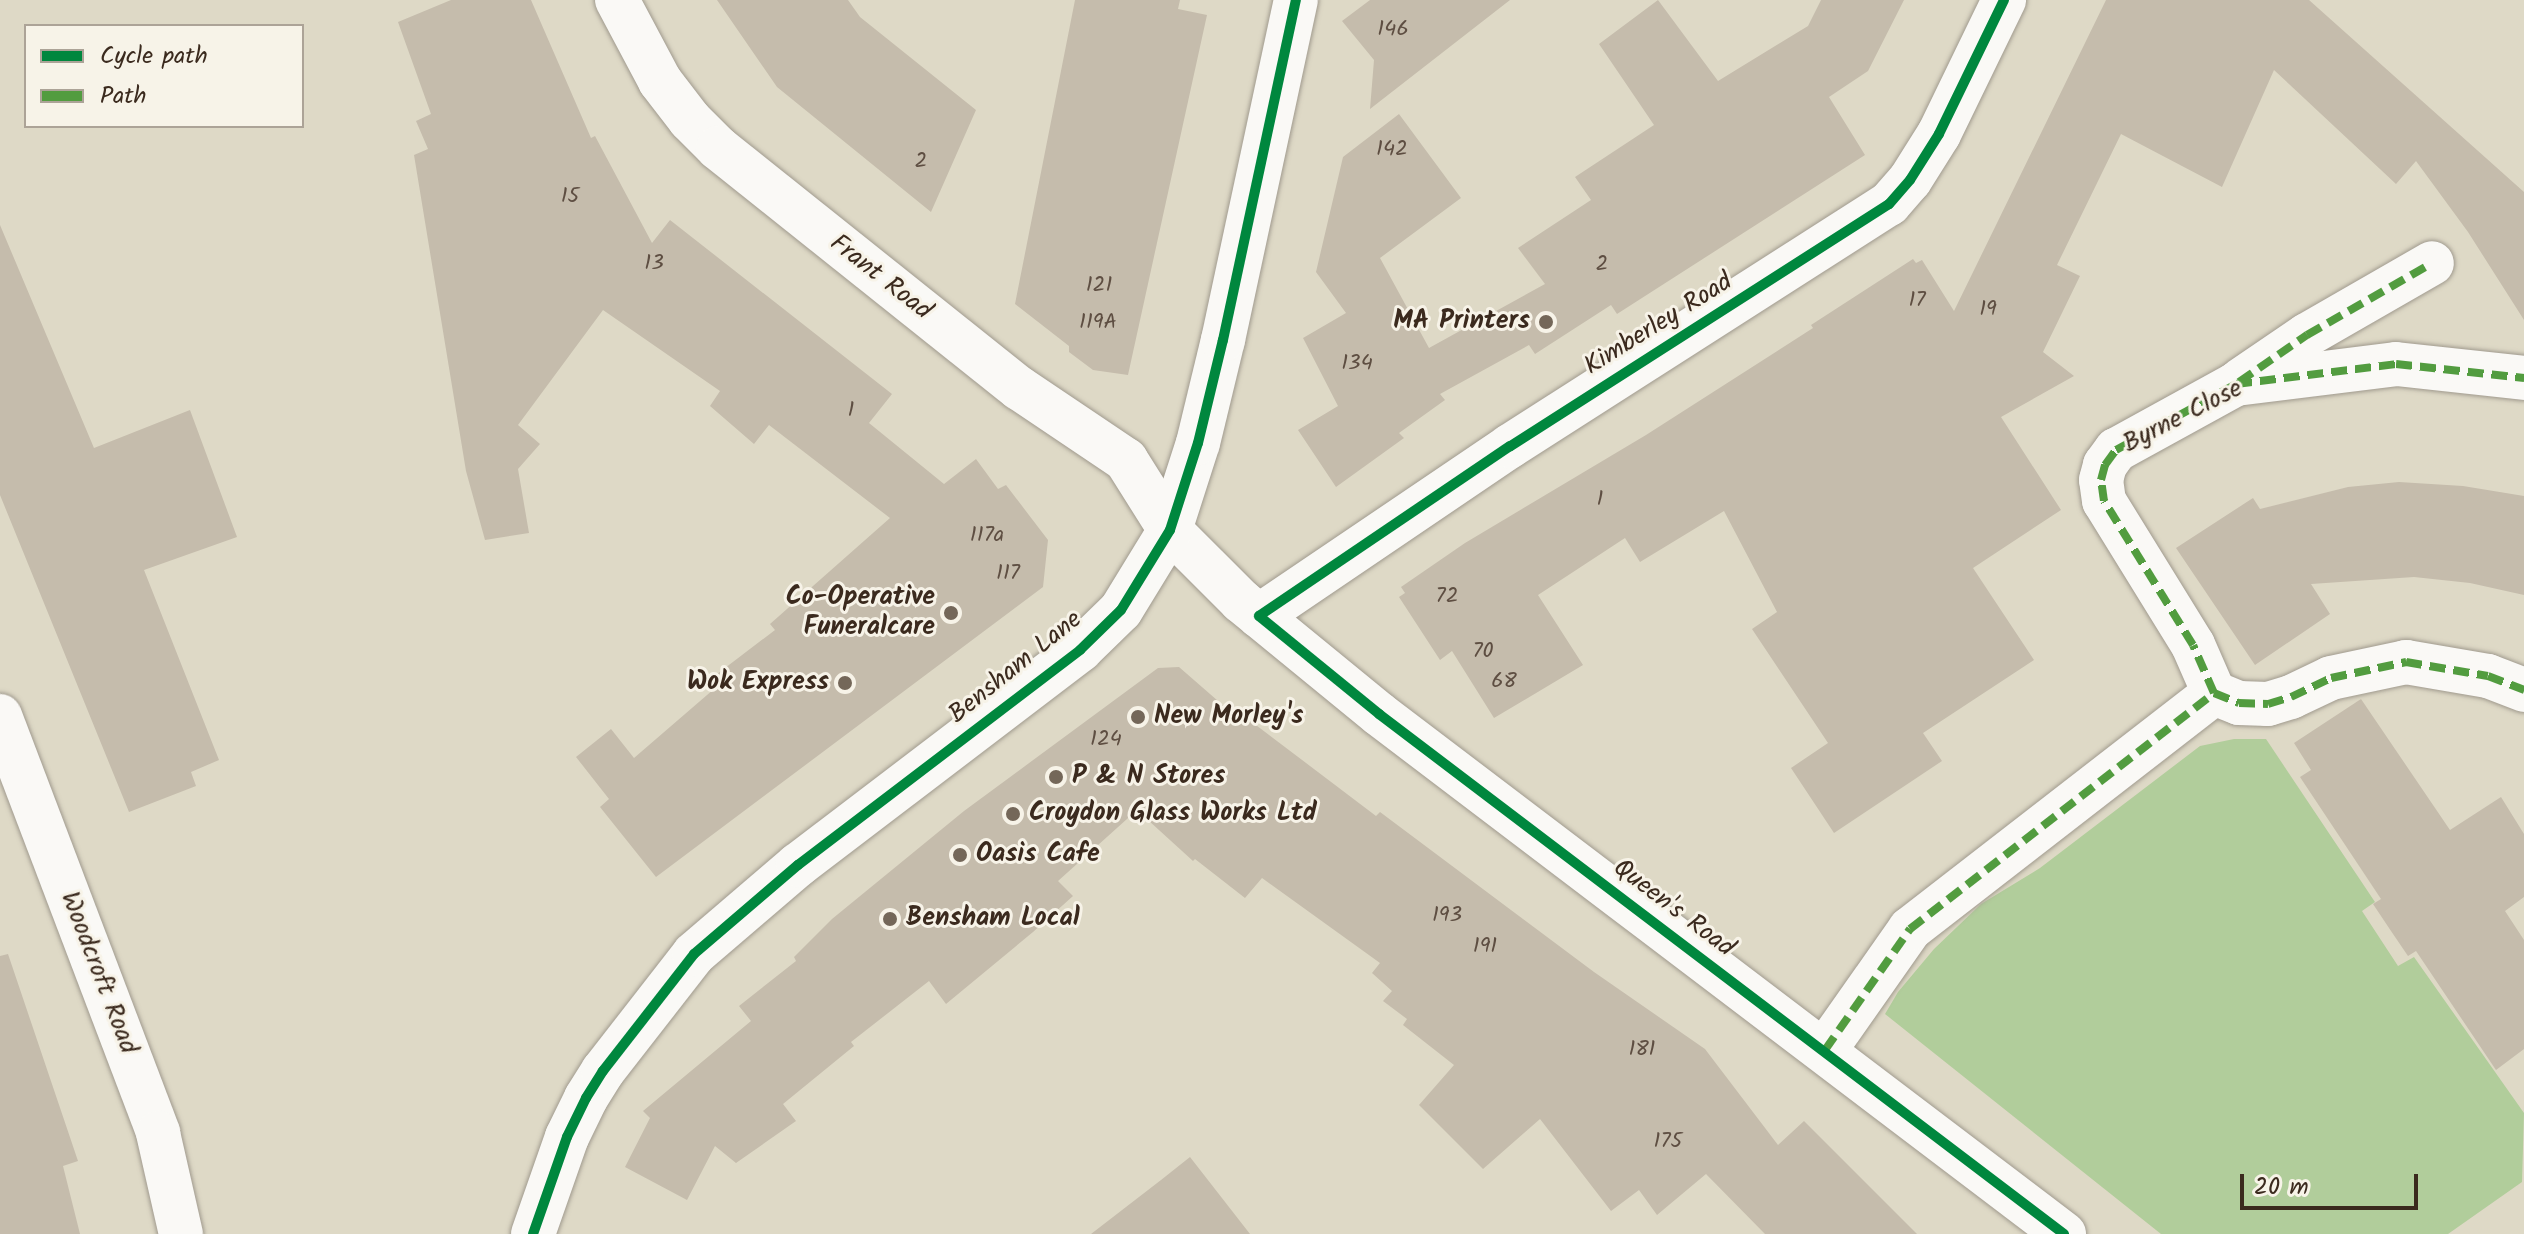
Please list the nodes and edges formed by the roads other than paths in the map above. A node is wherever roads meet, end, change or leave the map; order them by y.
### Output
1 (617, 0) edge
2 (1296, 0) edge
3 (2004, 0) edge
4 (2432, 263) dead end
5 (2524, 378) edge
6 (2236, 384) junction
7 (1170, 530) junction
8 (1259, 616) junction
9 (2524, 690) edge
10 (2214, 693) junction
11 (0, 716) edge
12 (1825, 1050) junction
13 (181, 1234) edge
14 (533, 1234) edge
15 (2064, 1234) edge

1 - 7 street, Frant Road
2 - 7 street, Bensham Lane
3 - 8 street, Kimberley Road
4 - 6 street
5 - 6 street, Byrne Close
6 - 10 street, Byrne Close
7 - 8 street, Queen's Road
7 - 14 street, Bensham Lane
8 - 12 street, Queen's Road
9 - 10 street
10 - 12 street
11 - 13 street, Woodcroft Road
12 - 15 street, Queen's Road

